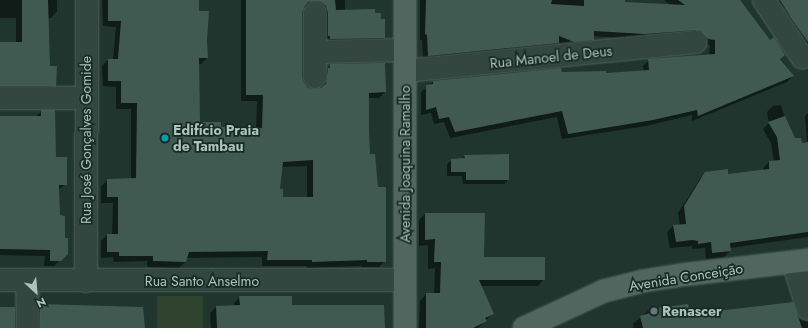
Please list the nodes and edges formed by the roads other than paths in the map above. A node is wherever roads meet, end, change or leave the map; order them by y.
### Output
1 (87, 0) edge
2 (405, 0) edge
3 (764, 0) edge
4 (315, 13) dead end
5 (696, 42) dead end
6 (315, 52) junction
7 (802, 57) dead end
8 (405, 61) junction
9 (315, 77) dead end
10 (0, 98) edge
11 (85, 98) junction
12 (800, 261) edge
13 (0, 280) edge
14 (26, 280) junction
15 (405, 280) junction
16 (86, 281) junction
17 (808, 309) edge
18 (28, 328) edge
19 (405, 328) edge
20 (524, 328) edge

1 - 11 street, Rua José Gonçalves Gomide
2 - 8 main road, Avenida Joaquina Ramalho
3 - 7 street
4 - 6 street
5 - 8 street, Rua Manoel de Deus
6 - 8 street, Rua Manoel de Deus
6 - 9 street
8 - 15 main road, Avenida Joaquina Ramalho
10 - 11 street
11 - 16 street, Rua José Gonçalves Gomide
12 - 17 street
12 - 20 main road, Avenida Conceição
13 - 14 street, Rua Santo Anselmo
14 - 16 street, Rua Santo Anselmo
14 - 18 street
15 - 16 street, Rua Santo Anselmo
15 - 19 main road, Avenida Joaquina Ramalho

